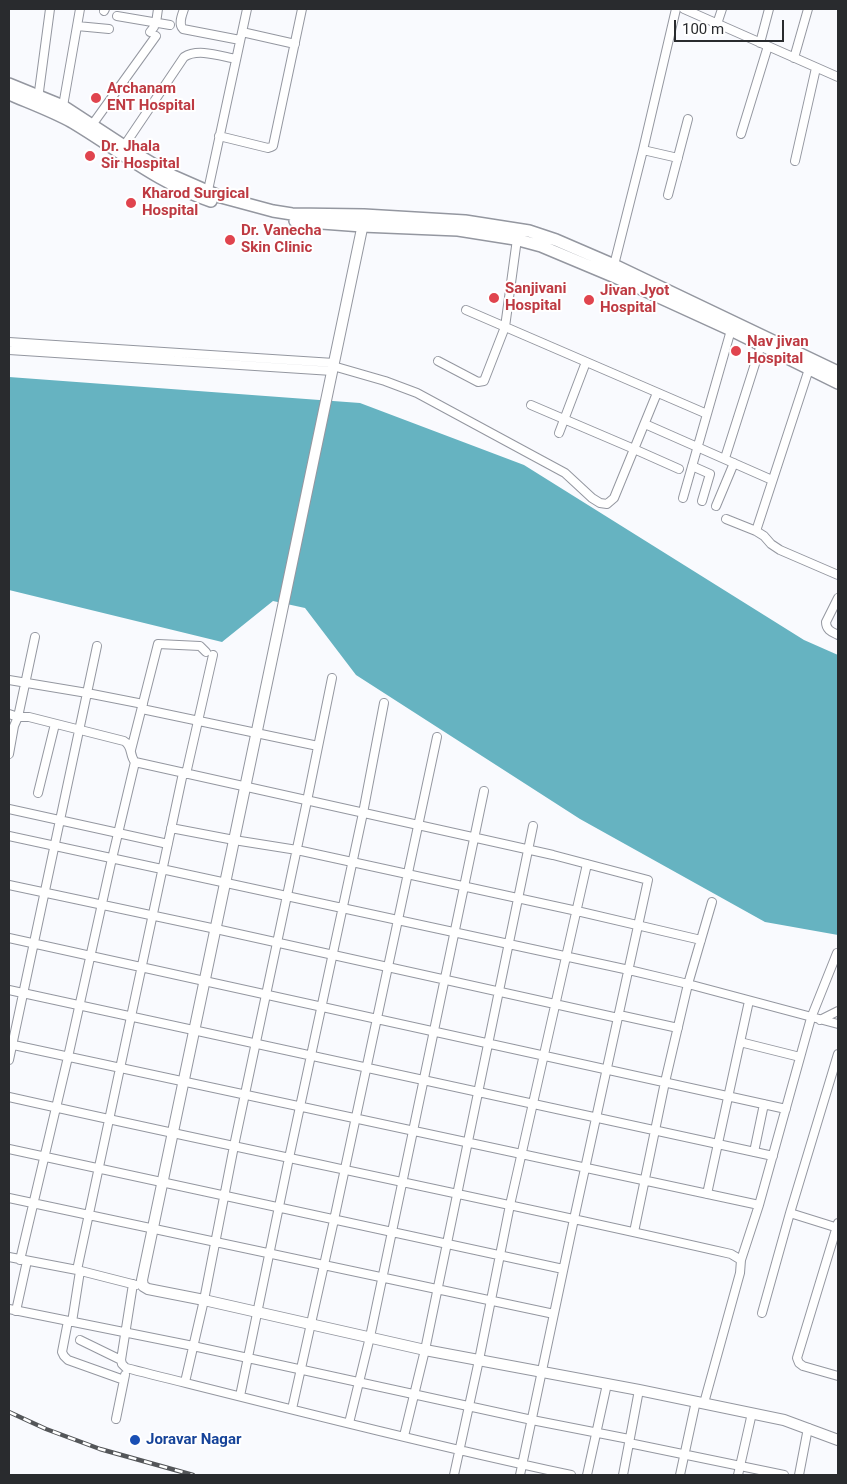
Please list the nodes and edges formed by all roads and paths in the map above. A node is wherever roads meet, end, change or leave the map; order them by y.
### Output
1 (50, 9) edge
2 (80, 9) edge
3 (134, 9) edge
4 (158, 9) edge
5 (184, 9) edge
6 (247, 9) edge
7 (302, 9) edge
8 (676, 9) edge
9 (684, 9) edge
10 (722, 9) edge
11 (769, 9) edge
12 (808, 9) edge
13 (117, 16) dead end
14 (133, 19) junction
15 (155, 22) junction
16 (717, 24) junction
17 (170, 25) dead end
18 (77, 26) junction
19 (109, 29) dead end
20 (241, 36) junction
21 (760, 42) junction
22 (295, 44) junction
23 (768, 46) junction
24 (236, 58) junction
25 (794, 58) junction
26 (816, 68) junction
27 (837, 75) edge
28 (9, 84) edge
29 (9, 94) edge
30 (38, 101) junction
31 (63, 106) junction
32 (688, 119) dead end
33 (92, 125) junction
34 (741, 134) dead end
35 (219, 136) junction
36 (124, 146) junction
37 (643, 150) junction
38 (678, 158) junction
39 (796, 161) dead end
40 (206, 195) junction
41 (668, 195) dead end
42 (363, 221) junction
43 (517, 239) junction
44 (613, 270) junction
45 (466, 310) dead end
46 (505, 327) junction
47 (731, 330) junction
48 (9, 342) edge
49 (761, 345) junction
50 (9, 350) edge
51 (438, 361) dead end
52 (586, 362) junction
53 (333, 367) junction
54 (809, 369) junction
55 (838, 372) edge
56 (838, 383) edge
57 (658, 393) junction
58 (531, 405) dead end
59 (707, 414) junction
60 (564, 419) junction
61 (645, 424) junction
62 (558, 433) dead end
63 (698, 446) junction
64 (634, 448) junction
65 (725, 458) junction
66 (734, 463) junction
67 (692, 466) junction
68 (679, 469) dead end
69 (772, 480) junction
70 (683, 498) dead end
71 (702, 501) dead end
72 (716, 506) dead end
73 (726, 519) dead end
74 (756, 531) junction
75 (838, 575) edge
76 (838, 598) edge
77 (838, 634) edge
78 (36, 637) dead end
79 (97, 646) dead end
80 (332, 678) dead end
81 (9, 680) edge
82 (25, 683) junction
83 (87, 693) junction
84 (384, 703) dead end
85 (143, 707) junction
86 (9, 714) edge
87 (18, 717) junction
88 (198, 721) junction
89 (54, 724) junction
90 (79, 730) junction
91 (257, 733) junction
92 (437, 737) dead end
93 (318, 746) junction
94 (131, 750) junction
95 (9, 754) edge
96 (135, 762) junction
97 (184, 773) junction
98 (246, 787) junction
99 (484, 790) dead end
100 (38, 793) dead end
101 (307, 801) junction
102 (9, 809) edge
103 (363, 813) junction
104 (60, 821) junction
105 (418, 826) junction
106 (533, 826) dead end
107 (171, 828) junction
108 (118, 833) junction
109 (9, 836) edge
110 (474, 838) junction
111 (234, 840) junction
112 (168, 844) junction
113 (54, 846) junction
114 (297, 850) junction
115 (528, 850) junction
116 (112, 858) junction
117 (352, 862) junction
118 (587, 864) junction
119 (162, 869) junction
120 (408, 874) junction
121 (225, 883) junction
122 (9, 885) edge
123 (464, 886) junction
124 (44, 893) junction
125 (287, 896) junction
126 (518, 898) junction
127 (712, 902) dead end
128 (102, 905) junction
129 (342, 908) junction
130 (577, 911) junction
131 (152, 916) junction
132 (398, 920) junction
133 (638, 925) junction
134 (216, 929) junction
135 (455, 931) junction
136 (9, 938) edge
137 (701, 940) junction
138 (34, 943) junction
139 (277, 943) junction
140 (509, 943) junction
141 (837, 953) edge
142 (332, 955) junction
143 (90, 956) junction
144 (566, 956) junction
145 (141, 967) junction
146 (388, 967) junction
147 (629, 970) junction
148 (445, 980) junction
149 (205, 981) junction
150 (688, 984) junction
151 (9, 990) edge
152 (499, 992) junction
153 (23, 993) junction
154 (266, 994) junction
155 (749, 1000) junction
156 (80, 1004) junction
157 (555, 1004) junction
158 (321, 1006) junction
159 (838, 1011) edge
160 (131, 1016) junction
161 (618, 1017) junction
162 (811, 1018) junction
163 (377, 1019) junction
164 (820, 1020) junction
165 (838, 1024) edge
166 (678, 1028) junction
167 (195, 1030) junction
168 (434, 1031) junction
169 (740, 1042) junction
170 (256, 1043) junction
171 (488, 1043) junction
172 (10, 1045) edge
173 (838, 1054) edge
174 (311, 1055) junction
175 (544, 1055) junction
176 (68, 1057) junction
177 (800, 1057) junction
178 (9, 1060) edge
179 (120, 1068) junction
180 (367, 1068) junction
181 (607, 1069) junction
182 (424, 1080) junction
183 (184, 1082) junction
184 (665, 1082) junction
185 (478, 1092) junction
186 (244, 1095) junction
187 (729, 1096) junction
188 (9, 1097) edge
189 (533, 1104) junction
190 (764, 1104) junction
191 (56, 1107) junction
192 (300, 1107) junction
193 (786, 1109) junction
194 (596, 1118) junction
195 (109, 1119) junction
196 (356, 1119) junction
197 (413, 1131) junction
198 (655, 1131) junction
199 (173, 1134) junction
200 (467, 1143) junction
201 (718, 1144) junction
202 (234, 1146) junction
203 (9, 1149) edge
204 (754, 1152) junction
205 (521, 1154) junction
206 (773, 1156) junction
207 (44, 1157) junction
208 (289, 1158) junction
209 (585, 1168) junction
210 (98, 1169) junction
211 (345, 1170) junction
212 (645, 1181) junction
213 (402, 1182) junction
214 (163, 1183) junction
215 (456, 1194) junction
216 (706, 1194) junction
217 (224, 1196) junction
218 (9, 1198) edge
219 (33, 1203) junction
220 (510, 1205) junction
221 (759, 1206) junction
222 (279, 1208) junction
223 (790, 1214) junction
224 (88, 1215) junction
225 (574, 1219) junction
226 (334, 1220) junction
227 (838, 1226) edge
228 (153, 1229) junction
229 (392, 1232) junction
230 (634, 1232) junction
231 (215, 1242) junction
232 (446, 1244) junction
233 (270, 1254) junction
234 (500, 1255) junction
235 (9, 1258) edge
236 (23, 1260) junction
237 (742, 1260) junction
238 (324, 1265) junction
239 (563, 1269) junction
240 (78, 1271) junction
241 (382, 1278) junction
242 (138, 1285) junction
243 (437, 1289) junction
244 (204, 1300) junction
245 (490, 1301) junction
246 (12, 1310) edge
247 (258, 1312) junction
248 (762, 1313) dead end
249 (554, 1314) junction
250 (70, 1322) junction
251 (312, 1324) junction
252 (126, 1332) junction
253 (370, 1337) junction
254 (80, 1340) dead end
255 (193, 1346) junction
256 (425, 1350) junction
257 (248, 1358) junction
258 (122, 1360) junction
259 (479, 1360) junction
260 (126, 1368) junction
261 (301, 1369) junction
262 (543, 1372) junction
263 (838, 1376) edge
264 (124, 1380) junction
265 (184, 1382) junction
266 (358, 1382) junction
267 (607, 1384) junction
268 (639, 1390) junction
269 (414, 1394) junction
270 (240, 1396) junction
271 (700, 1402) junction
272 (469, 1406) junction
273 (292, 1409) junction
274 (752, 1413) junction
275 (116, 1420) dead end
276 (532, 1420) junction
277 (349, 1423) junction
278 (808, 1428) junction
279 (596, 1432) junction
280 (404, 1436) junction
281 (838, 1440) edge
282 (629, 1441) junction
283 (460, 1450) junction
284 (685, 1454) junction
285 (522, 1465) junction
286 (740, 1466) junction
287 (454, 1475) edge
288 (520, 1475) edge
289 (571, 1475) edge
290 (587, 1475) edge
291 (623, 1475) edge
292 (680, 1475) edge
293 (738, 1475) edge
294 (784, 1475) edge
295 (799, 1475) edge

1 - 30 street
2 - 18 street
3 - 14 street
4 - 15 street
5 - 20 street
6 - 20 street
7 - 22 street
8 - 37 street
9 - 16 street
10 - 16 street
11 - 21 street
12 - 25 street
13 - 14 street
14 - 15 street
15 - 17 street
15 - 33 street
16 - 21 street
18 - 19 street
18 - 31 street
20 - 22 street
20 - 24 street
21 - 23 street
22 - 35 street
23 - 25 street
23 - 34 street
24 - 35 street
24 - 36 street
25 - 26 street
26 - 27 street
26 - 39 street
28 - 30 highway
29 - 30 highway
30 - 31 highway
30 - 40 highway
31 - 33 highway
32 - 38 street
33 - 36 highway
35 - 40 street
36 - 40 highway
37 - 38 street
37 - 44 street
38 - 41 street
40 - 42 highway
42 - 43 highway
42 - 44 highway
42 - 53 main road
43 - 44 highway
43 - 46 street
44 - 47 highway
44 - 55 highway
45 - 46 street
46 - 51 street
46 - 52 street
47 - 49 highway
47 - 59 street
48 - 53 street
49 - 54 highway
49 - 65 street
50 - 53 street
52 - 57 street
52 - 60 street
53 - 64 street
53 - 91 main road
54 - 56 highway
54 - 69 street
57 - 59 street
57 - 61 street
58 - 60 street
59 - 63 street
60 - 62 street
60 - 64 street
61 - 63 street
61 - 64 street
63 - 65 street
63 - 67 street
64 - 68 street
65 - 66 street
66 - 69 street
66 - 72 street
67 - 70 street
67 - 71 street
69 - 74 street
73 - 74 street
74 - 75 street
76 - 77 street
78 - 82 street
79 - 83 street
80 - 93 street
81 - 82 street
82 - 83 street
82 - 87 street
83 - 85 street
83 - 90 street
84 - 103 street
85 - 88 street
85 - 88 street
85 - 94 street
86 - 87 street
87 - 89 street
87 - 95 street
88 - 91 street
88 - 97 street
89 - 90 street
89 - 100 street
90 - 94 street
90 - 104 street
91 - 93 street
91 - 98 main road
92 - 105 street
93 - 101 street
94 - 96 street
96 - 97 street
96 - 108 street
97 - 98 street
97 - 107 street
98 - 101 street
98 - 111 main road
99 - 110 street
101 - 103 street
101 - 114 street
102 - 104 street
103 - 105 street
103 - 117 street
104 - 108 street
104 - 113 street
105 - 110 street
105 - 120 street
106 - 115 street
107 - 111 street
107 - 112 street
108 - 112 street
108 - 116 street
109 - 113 street
110 - 115 street
110 - 123 street
111 - 114 street
111 - 121 main road
112 - 119 street
113 - 116 street
113 - 124 street
114 - 117 street
114 - 125 street
115 - 118 street
115 - 126 street
116 - 119 street
116 - 128 street
117 - 120 street
117 - 129 street
118 - 130 street
118 - 133 street
119 - 121 street
119 - 131 street
120 - 123 street
120 - 132 street
121 - 125 street
121 - 134 main road
122 - 124 street
123 - 126 street
123 - 135 street
124 - 128 street
124 - 138 street
125 - 129 street
125 - 139 street
126 - 130 street
126 - 140 street
127 - 137 street
128 - 131 street
128 - 143 street
129 - 132 street
129 - 142 street
130 - 133 street
130 - 144 street
131 - 134 street
131 - 145 street
132 - 135 street
132 - 146 street
133 - 137 street
133 - 147 street
134 - 139 street
134 - 149 main road
135 - 140 street
135 - 148 street
136 - 138 street
137 - 150 street
138 - 143 street
138 - 153 street
139 - 142 street
139 - 154 street
140 - 144 street
140 - 152 street
141 - 162 street
142 - 146 street
142 - 158 street
143 - 145 street
143 - 156 street
144 - 147 street
144 - 157 street
145 - 149 street
145 - 160 street
146 - 148 street
146 - 163 street
147 - 150 street
147 - 161 street
148 - 152 street
148 - 168 street
149 - 154 street
149 - 167 main road
150 - 155 street
150 - 166 street
151 - 153 street
152 - 157 street
152 - 171 street
153 - 156 street
153 - 172 street
154 - 158 street
154 - 170 street
155 - 162 street
155 - 169 street
156 - 160 street
156 - 176 street
157 - 161 street
157 - 175 street
158 - 163 street
158 - 174 street
159 - 164 street
160 - 167 street
160 - 179 street
161 - 166 street
161 - 181 street
162 - 164 street
162 - 177 street
163 - 168 street
163 - 180 street
164 - 165 street
166 - 184 street
167 - 170 street
167 - 183 main road
168 - 171 street
168 - 182 street
169 - 177 street
169 - 187 street
170 - 174 street
170 - 186 street
171 - 175 street
171 - 185 street
172 - 176 street
172 - 178 street
173 - 223 street
174 - 180 street
174 - 192 street
175 - 181 street
175 - 189 street
176 - 179 street
176 - 191 street
177 - 193 street
179 - 183 street
179 - 195 street
180 - 182 street
180 - 196 street
181 - 184 street
181 - 194 street
182 - 185 street
182 - 197 street
183 - 186 street
183 - 199 main road
184 - 187 street
184 - 198 street
185 - 189 street
185 - 200 street
186 - 192 street
186 - 202 street
187 - 190 street
187 - 201 street
188 - 191 street
189 - 194 street
189 - 205 street
190 - 193 street
190 - 204 street
191 - 195 street
191 - 207 street
192 - 196 street
192 - 208 street
193 - 206 street
194 - 198 street
194 - 209 street
195 - 199 street
195 - 210 street
196 - 197 street
196 - 211 street
197 - 200 street
197 - 213 street
198 - 201 street
198 - 212 street
199 - 202 street
199 - 214 main road
200 - 205 street
200 - 215 street
201 - 204 street
201 - 216 street
202 - 208 street
202 - 217 street
203 - 207 street
204 - 206 street
205 - 209 street
205 - 220 street
206 - 221 street
207 - 210 street
207 - 219 street
208 - 211 street
208 - 222 street
209 - 212 street
209 - 225 street
210 - 214 street
210 - 224 street
211 - 213 street
211 - 226 street
212 - 216 street
212 - 230 street
213 - 215 street
213 - 229 street
214 - 217 street
214 - 228 main road
215 - 220 street
215 - 232 street
216 - 221 street
217 - 222 street
217 - 231 street
218 - 219 street
219 - 224 street
219 - 236 street
220 - 225 street
220 - 234 street
221 - 237 street
222 - 226 street
222 - 233 street
223 - 227 street
223 - 248 street
224 - 228 street
224 - 240 street
225 - 230 street
225 - 239 street
226 - 229 street
226 - 238 street
227 - 263 street
228 - 231 street
228 - 242 main road
229 - 232 street
229 - 241 street
230 - 237 street
231 - 233 street
231 - 244 street
232 - 234 street
232 - 243 street
233 - 238 street
233 - 247 street
234 - 239 street
234 - 245 street
235 - 236 street
236 - 240 street
236 - 246 street
237 - 271 street
238 - 241 street
238 - 251 street
239 - 249 street
240 - 242 street
240 - 250 street
241 - 243 street
241 - 253 street
242 - 244 main road
242 - 252 street
243 - 245 street
243 - 256 street
244 - 247 main road
244 - 255 street
245 - 249 street
245 - 259 street
246 - 250 street
247 - 251 main road
247 - 257 street
249 - 262 street
250 - 252 street
250 - 264 street
251 - 253 main road
251 - 261 street
252 - 255 street
252 - 258 street
253 - 256 main road
253 - 266 street
254 - 258 street
255 - 257 street
255 - 265 street
256 - 259 main road
256 - 269 street
257 - 261 street
257 - 270 street
258 - 260 street
259 - 262 main road
259 - 272 street
260 - 264 street
260 - 265 street
261 - 266 street
261 - 273 street
262 - 267 main road
262 - 276 street
264 - 275 street
265 - 270 street
266 - 269 street
266 - 277 street
267 - 268 main road
267 - 279 street
268 - 271 main road
268 - 282 street
269 - 272 street
269 - 280 street
270 - 273 street
271 - 274 main road
271 - 284 street
272 - 276 street
272 - 283 street
273 - 277 street
274 - 278 main road
274 - 286 street
276 - 279 street
276 - 285 street
277 - 280 street
278 - 281 main road
278 - 295 street
279 - 282 street
279 - 290 street
280 - 283 street
282 - 284 street
282 - 291 street
283 - 285 street
283 - 287 street
284 - 286 street
284 - 292 street
285 - 288 street
285 - 289 street
286 - 293 street
286 - 294 street

